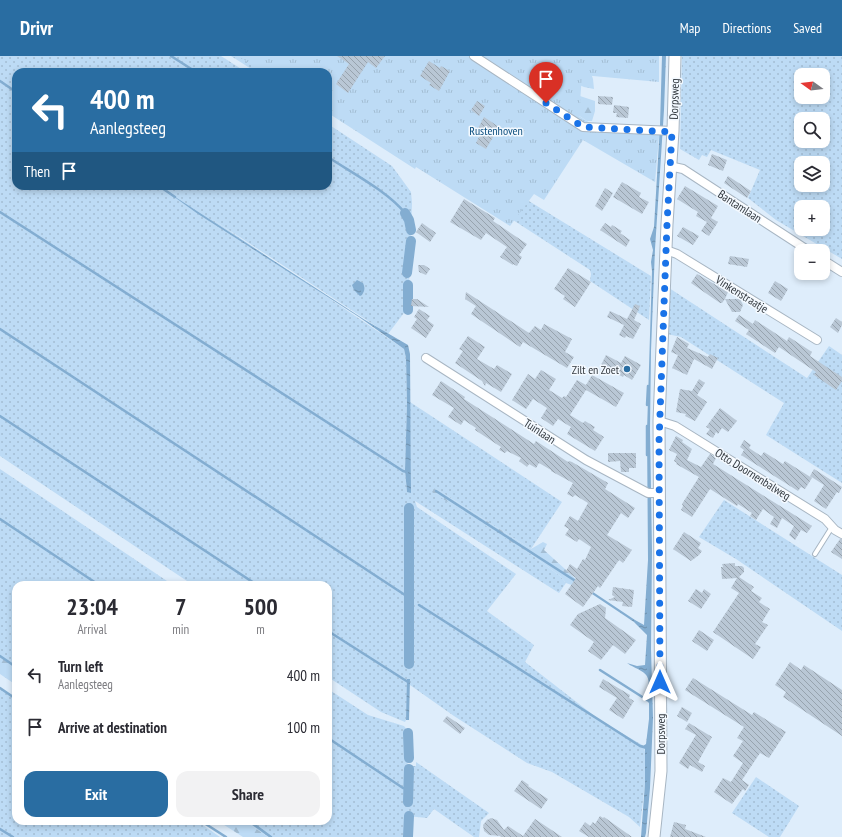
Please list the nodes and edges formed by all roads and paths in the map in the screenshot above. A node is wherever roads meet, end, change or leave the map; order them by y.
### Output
1 (474, 56) edge
2 (675, 56) edge
3 (665, 131) junction
4 (669, 166) junction
5 (798, 244) edge
6 (666, 250) junction
7 (830, 264) edge
8 (842, 272) edge
9 (817, 340) dead end
10 (426, 358) dead end
11 (659, 421) junction
12 (659, 493) junction
13 (832, 527) junction
14 (842, 534) edge
15 (816, 554) dead end
16 (654, 837) edge

1 - 3 street
2 - 3 street, Dorpsweg
3 - 4 street, Dorpsweg
4 - 5 street, Bantamlaan
4 - 6 street, Dorpsweg
6 - 9 street, Vinkenstraatje
6 - 11 street, Dorpsweg
7 - 8 street
10 - 12 street, Tuinlaan
11 - 12 street, Dorpsweg
11 - 13 street, Otto Doornenbalweg
12 - 16 street, Dorpsweg
13 - 14 street, Otto Doornenbalweg
13 - 15 lane

